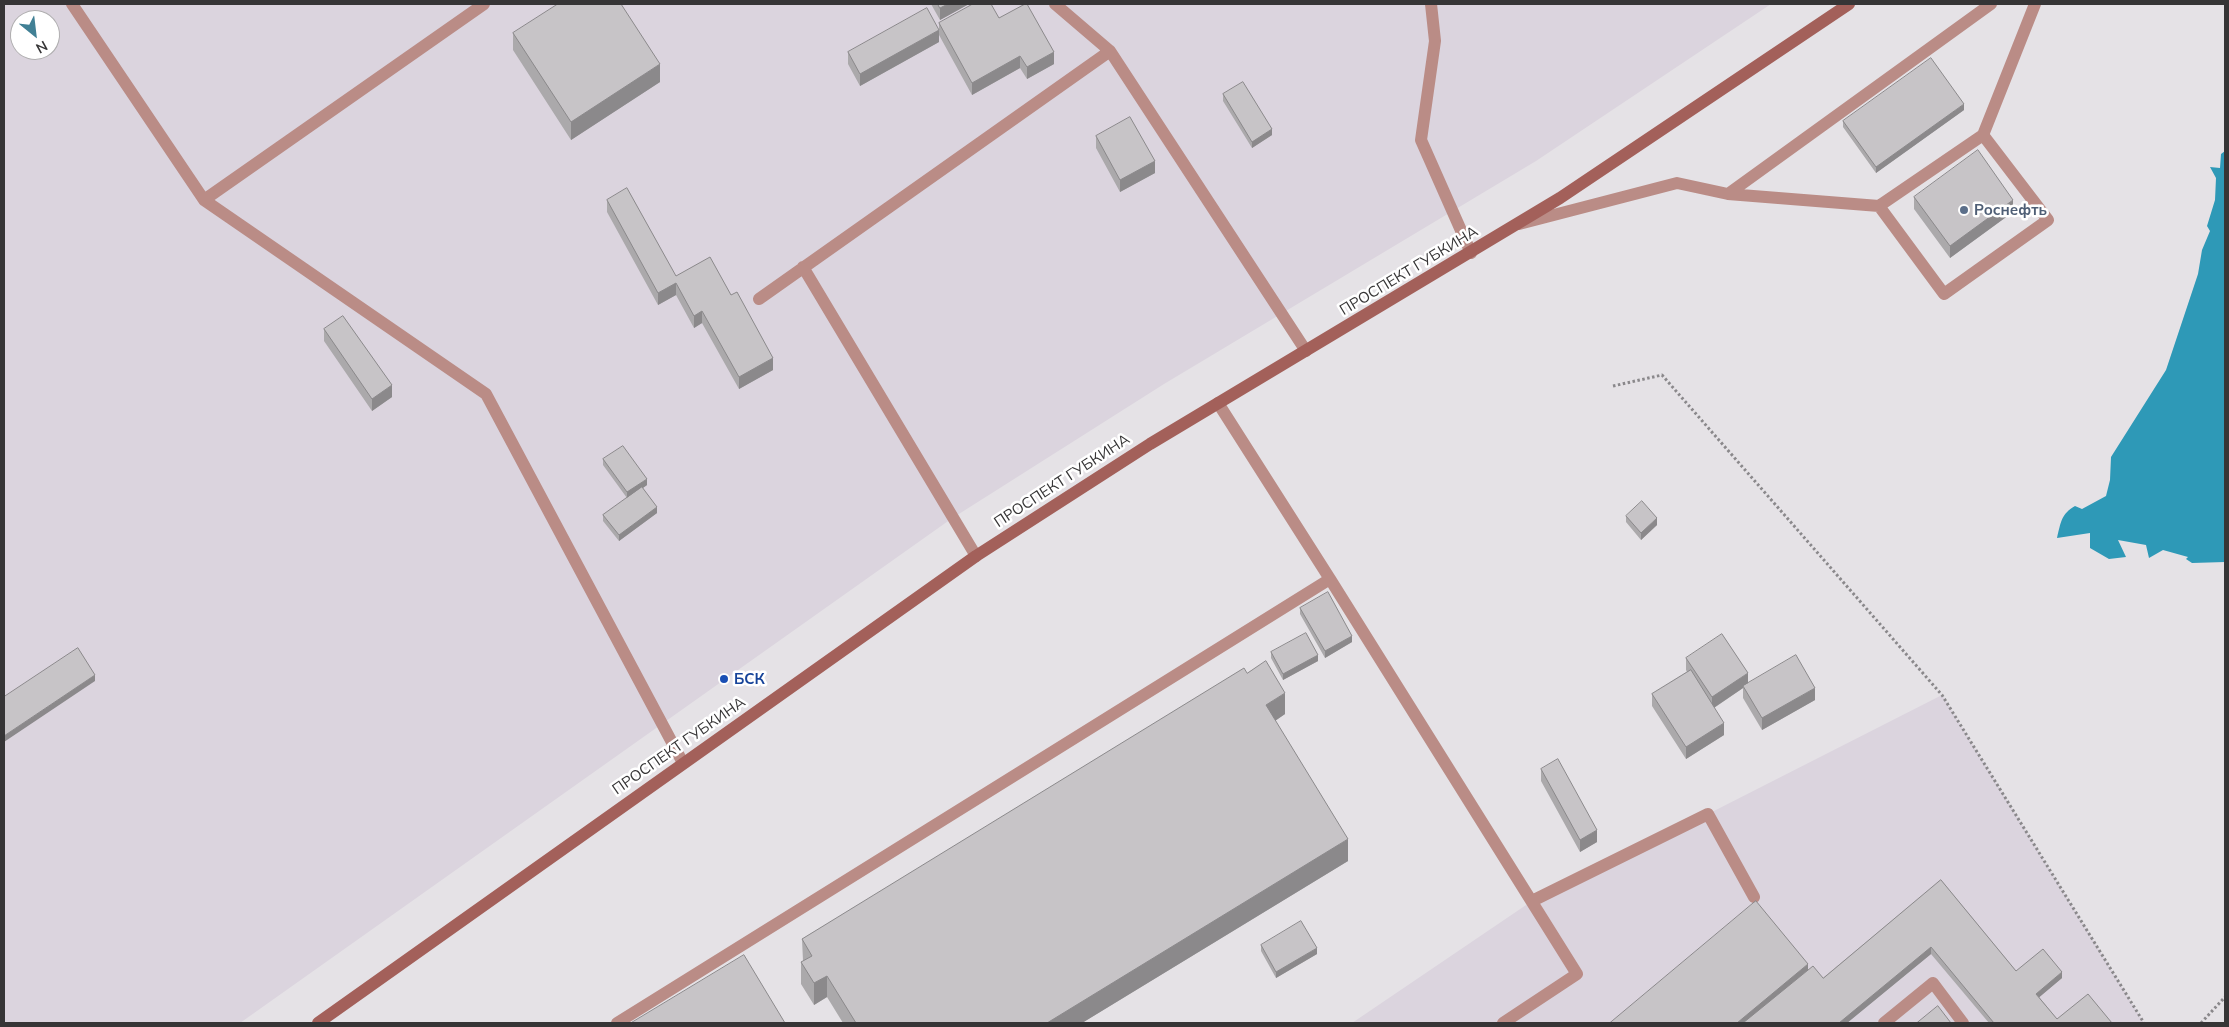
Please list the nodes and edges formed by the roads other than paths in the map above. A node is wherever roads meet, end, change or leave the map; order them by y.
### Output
1 (72, 4) edge
2 (484, 4) edge
3 (1055, 4) edge
4 (1431, 4) edge
5 (1848, 4) edge
6 (1991, 4) edge
7 (2035, 4) edge
8 (1110, 51) junction
9 (1983, 135) junction
10 (1728, 194) junction
11 (204, 200) junction
12 (1879, 206) junction
13 (1517, 225) junction
14 (1471, 253) junction
15 (803, 268) junction
16 (759, 299) dead end
17 (1306, 351) junction
18 (1218, 403) junction
19 (976, 556) junction
20 (1330, 579) junction
21 (683, 763) junction
22 (1754, 897) dead end
23 (1532, 901) junction
24 (318, 1023) edge
25 (617, 1023) edge
26 (1503, 1023) edge
27 (1884, 1023) edge
28 (1963, 1023) edge

1 - 11 lane
2 - 11 lane
3 - 8 lane
4 - 14 lane
5 - 13 street, ПРОСПЕКТ ГУБКИНА
6 - 10 lane
7 - 9 lane
8 - 15 lane
8 - 17 lane
9 - 12 lane
9 - 12 lane
10 - 12 lane
10 - 13 lane
11 - 21 lane
13 - 14 street, ПРОСПЕКТ ГУБКИНА
14 - 17 street, ПРОСПЕКТ ГУБКИНА
15 - 16 lane
15 - 19 lane
17 - 18 street, ПРОСПЕКТ ГУБКИНА
18 - 19 street, ПРОСПЕКТ ГУБКИНА
18 - 20 lane
19 - 21 street, ПРОСПЕКТ ГУБКИНА
20 - 23 lane
20 - 25 lane
21 - 24 street, ПРОСПЕКТ ГУБКИНА
22 - 23 lane
23 - 26 lane
27 - 28 lane

